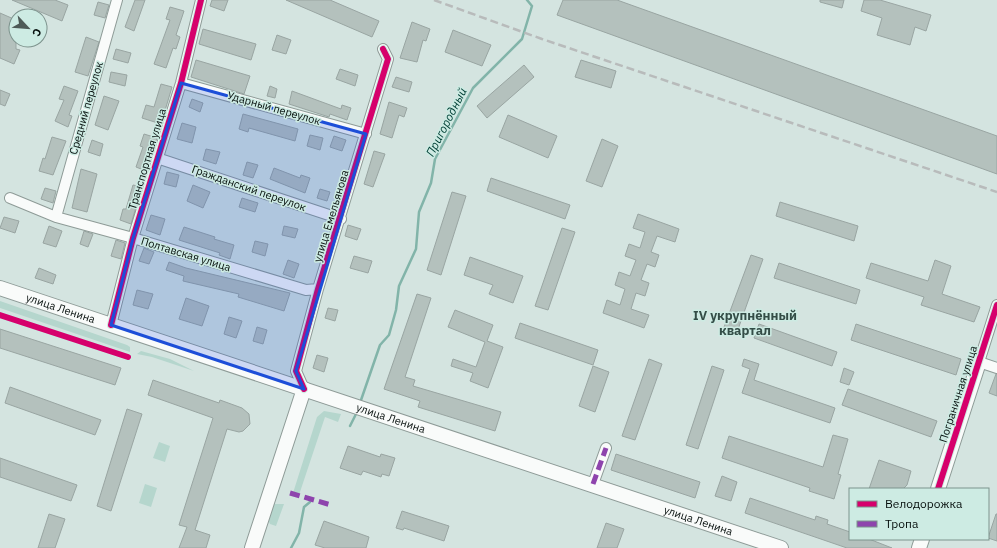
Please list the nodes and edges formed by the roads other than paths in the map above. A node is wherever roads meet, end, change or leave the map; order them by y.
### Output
1 (117, 0) edge
2 (201, 0) edge
3 (383, 49) dead end
4 (181, 83) junction
5 (366, 134) junction
6 (158, 158) junction
7 (10, 198) dead end
8 (56, 217) junction
9 (341, 219) junction
10 (133, 238) junction
11 (0, 288) edge
12 (318, 289) junction
13 (997, 305) edge
14 (111, 325) junction
15 (978, 362) junction
16 (997, 368) edge
17 (304, 389) junction
18 (606, 448) dead end
19 (593, 484) junction
20 (938, 488) edge
21 (252, 548) edge
22 (781, 548) edge

1 - 8 street, Средний переулок
2 - 4 street, Транспортная улица
3 - 5 street, улица Емельянова
4 - 5 street, Ударный переулок
4 - 6 street, Транспортная улица
5 - 9 street, улица Емельянова
6 - 9 street, Гражданский переулок
6 - 10 street, Транспортная улица
7 - 8 street, Полтавская улица
8 - 10 street, Полтавская улица
9 - 12 street, улица Емельянова
10 - 12 street, Полтавская улица
10 - 14 street, Транспортная улица
11 - 14 main road, улица Ленина
12 - 17 street, улица Емельянова
13 - 15 street, Пограничная улица
14 - 17 main road, улица Ленина
15 - 16 street
15 - 20 main road, Пограничная улица
17 - 19 main road, улица Ленина
17 - 21 main road
18 - 19 street
19 - 22 main road, улица Ленина

